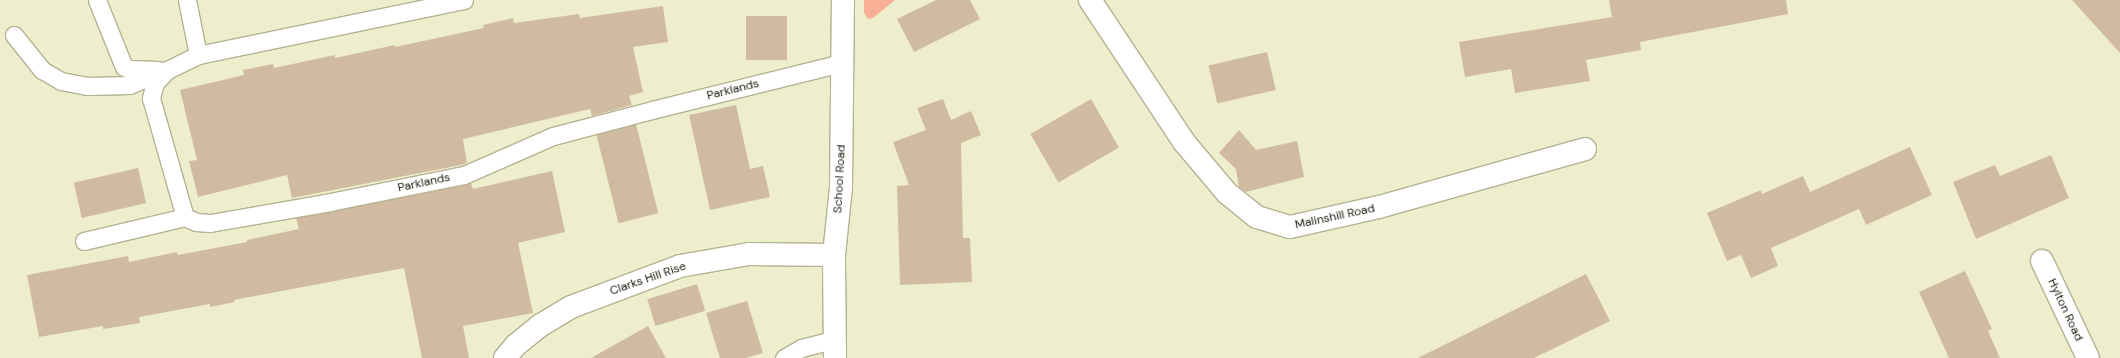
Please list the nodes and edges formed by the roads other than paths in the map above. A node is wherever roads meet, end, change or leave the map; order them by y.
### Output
1 (97, 0) edge
2 (187, 0) edge
3 (464, 0) edge
4 (843, 0) edge
5 (1090, 0) edge
6 (14, 35) dead end
7 (198, 55) junction
8 (842, 64) junction
9 (166, 70) junction
10 (1585, 149) dead end
11 (185, 217) junction
12 (84, 241) dead end
13 (834, 255) junction
14 (2042, 261) dead end
15 (835, 349) edge
16 (505, 358) edge
17 (784, 358) edge
18 (2088, 358) edge

1 - 9 lane
2 - 7 lane
3 - 7 lane
4 - 8 street, School Road
5 - 10 street, Malinshill Road
6 - 9 lane
7 - 9 lane
8 - 11 lane, Parklands
8 - 13 street, School Road
9 - 11 lane
11 - 12 lane
13 - 15 street, School Road
13 - 16 street, Clarks Hill Rise
14 - 18 street, Hylton Road
15 - 17 lane

